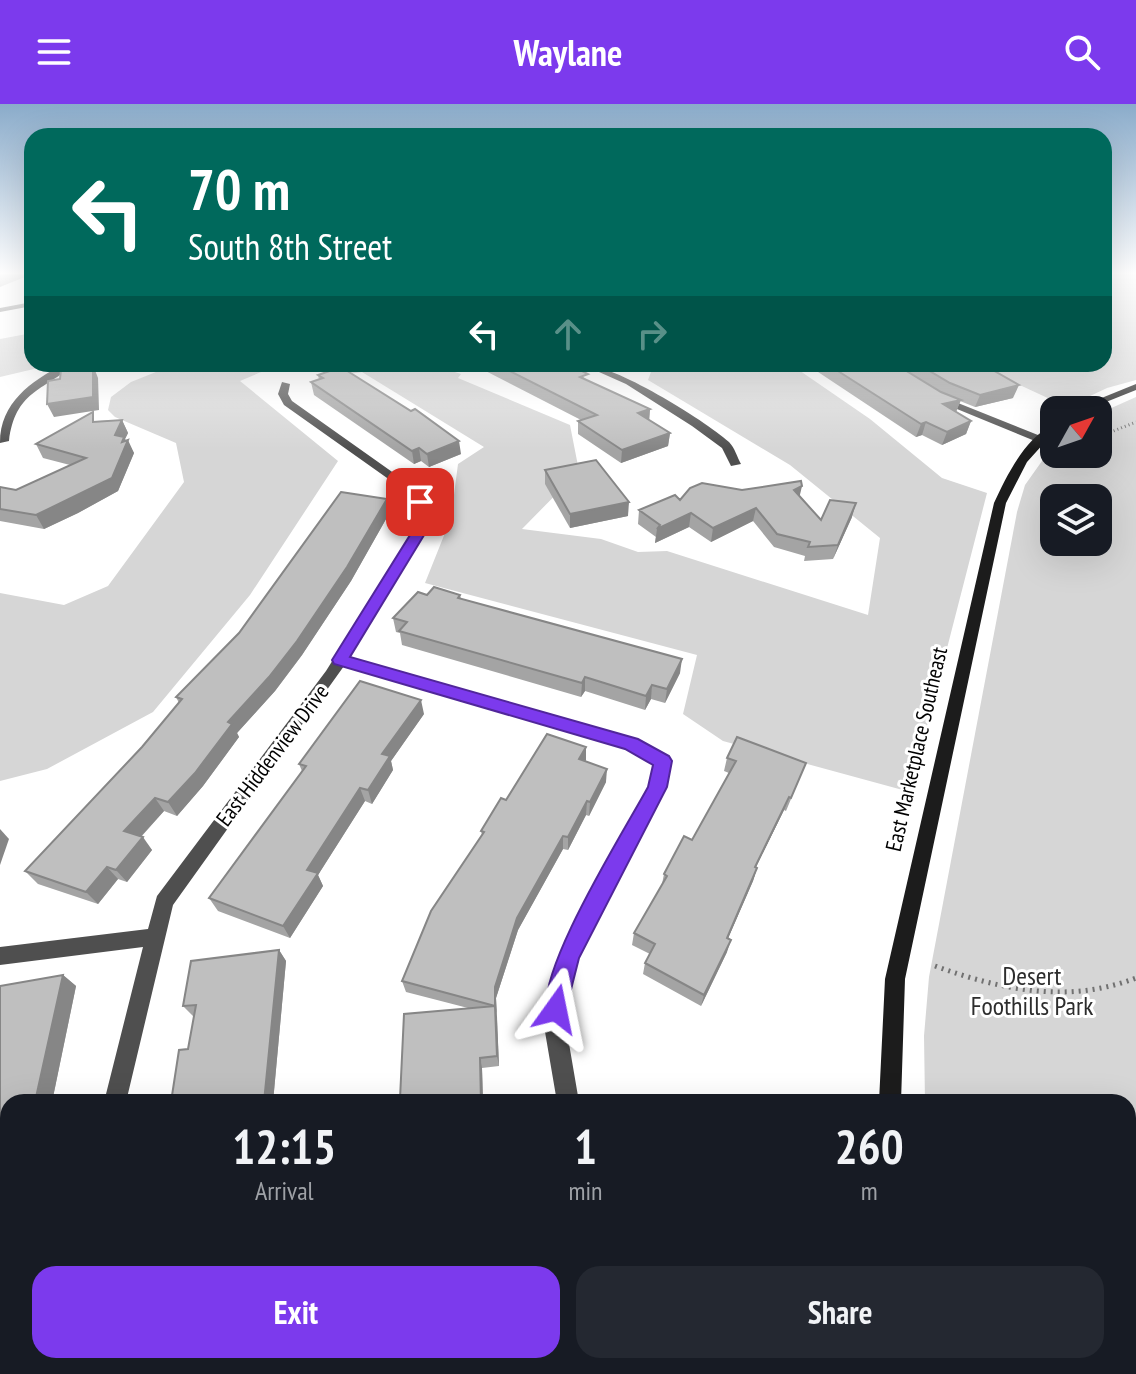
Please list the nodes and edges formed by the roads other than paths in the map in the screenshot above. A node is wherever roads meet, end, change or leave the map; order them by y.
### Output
1 (56, 372) edge
2 (605, 372) edge
3 (285, 384) dead end
4 (1136, 387) edge
5 (930, 394) edge
6 (1112, 396) edge
7 (1039, 439) joint
8 (4, 441) dead end
9 (735, 464) dead end
10 (340, 660) junction
11 (154, 937) junction
12 (0, 956) edge
13 (117, 1094) edge
14 (567, 1094) edge
15 (890, 1094) edge

1 - 8 street
2 - 9 street
3 - 10 street, East Hiddenview Drive
4 - 6 street
5 - 7 street
7 - 15 street, East Marketplace Southeast
10 - 11 street, East Hiddenview Drive
10 - 14 street
11 - 12 street
11 - 13 street, East Hiddenview Drive

